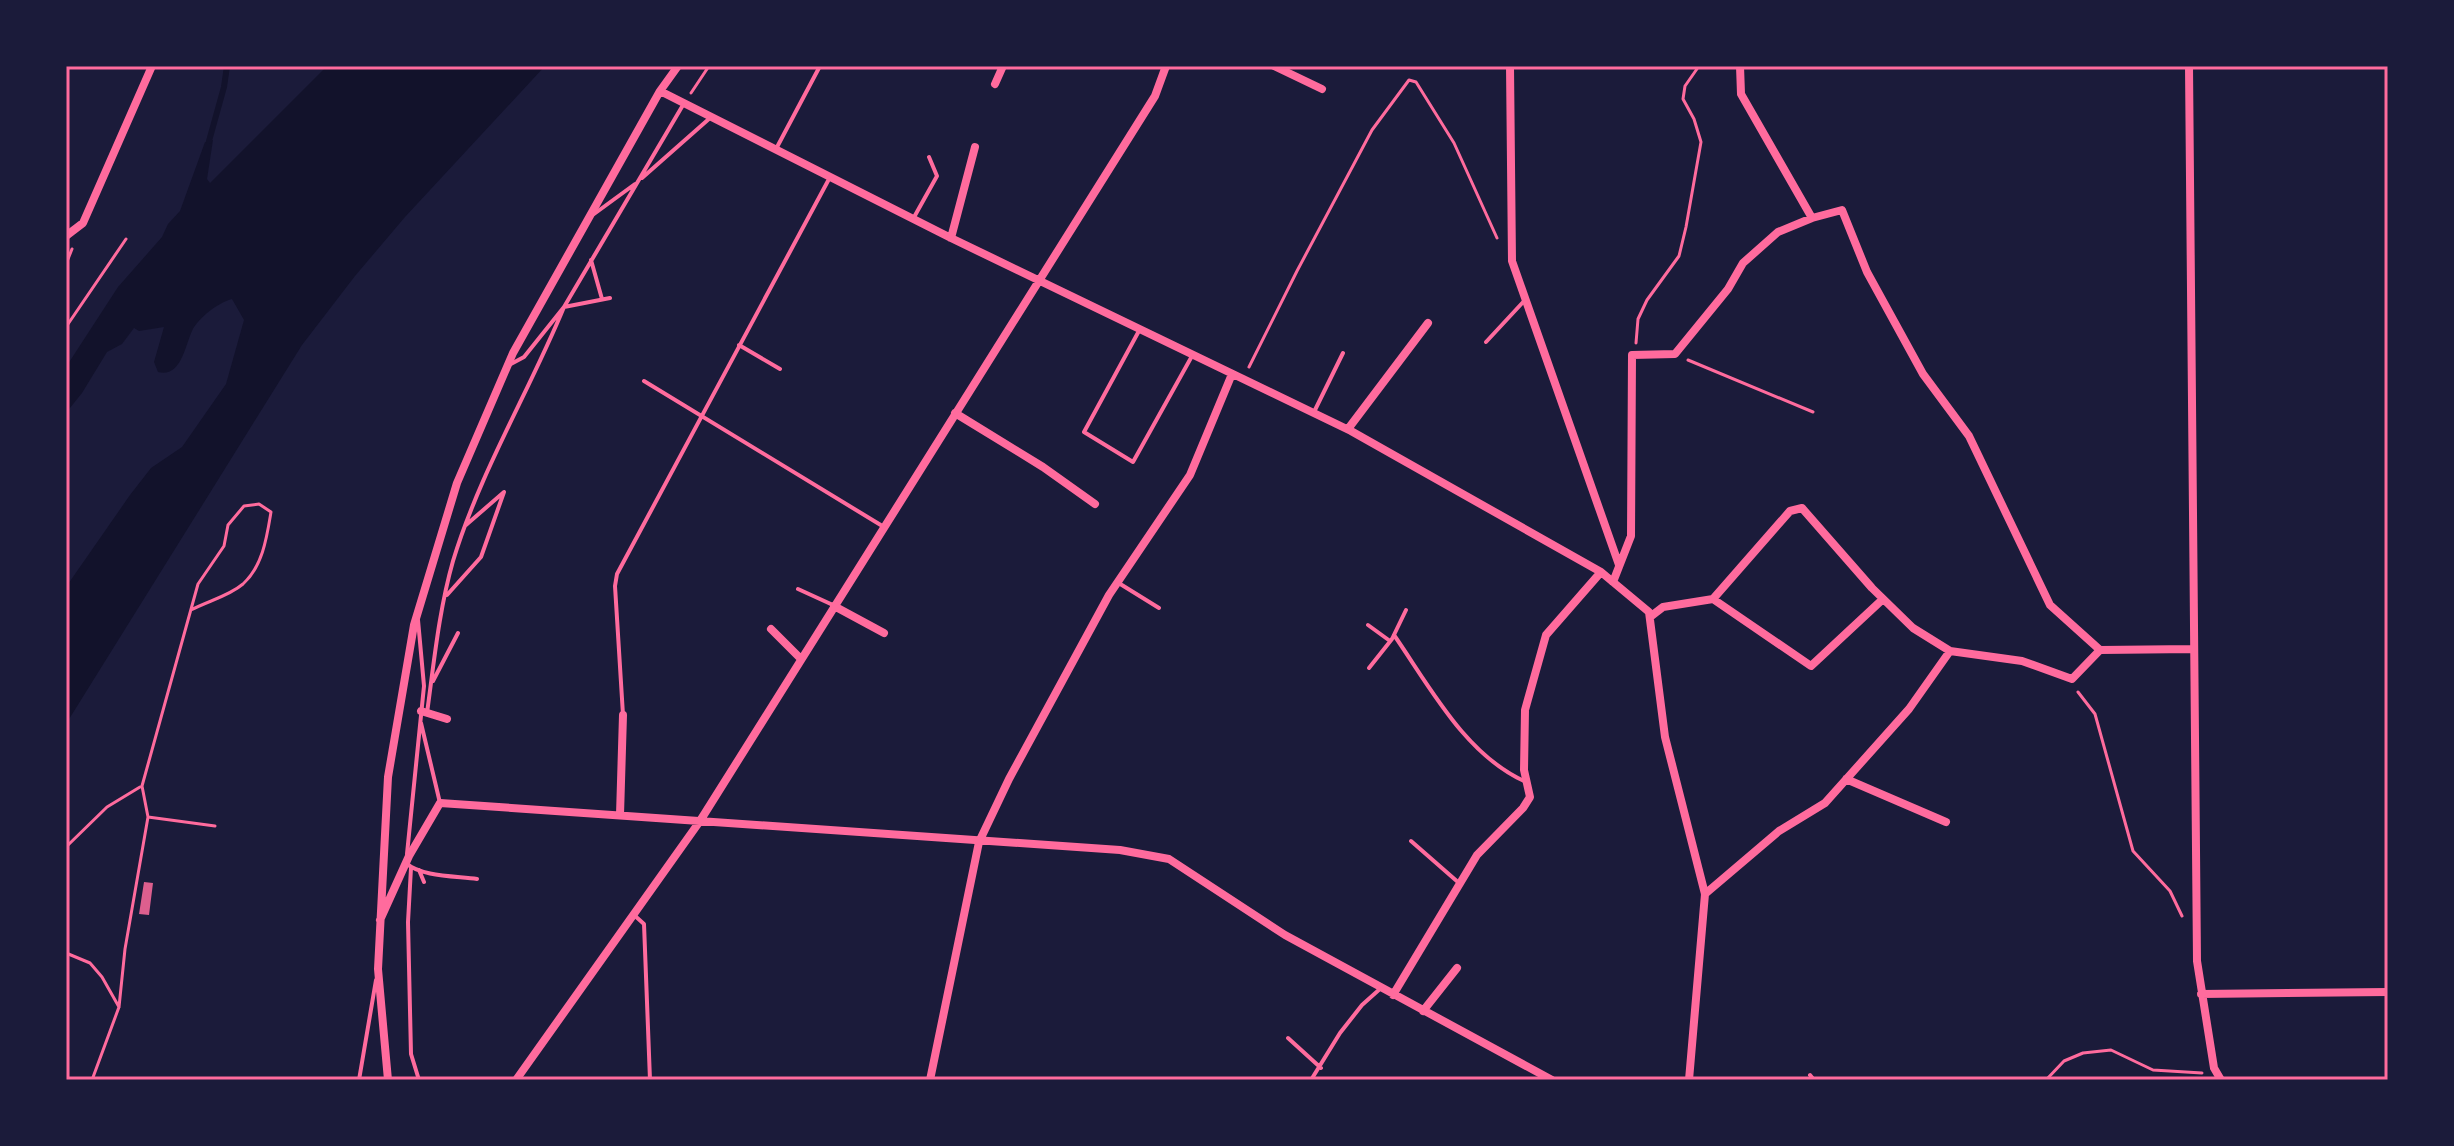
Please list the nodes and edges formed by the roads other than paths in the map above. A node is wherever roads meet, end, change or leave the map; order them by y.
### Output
1 (152, 66) edge
2 (678, 66) edge
3 (820, 66) edge
4 (1003, 66) edge
5 (1166, 66) edge
6 (1274, 66) edge
7 (1510, 66) edge
8 (1740, 66) edge
9 (2189, 66) edge
10 (995, 84) dead end
11 (1322, 89) dead end
12 (660, 91) junction
13 (684, 103) junction
14 (711, 117) junction
15 (975, 147) dead end
16 (776, 149) junction
17 (929, 157) dead end
18 (830, 177) junction
19 (638, 181) junction
20 (589, 218) junction
21 (1812, 218) junction
22 (913, 219) junction
23 (66, 236) edge
24 (951, 238) junction
25 (591, 260) junction
26 (1039, 279) junction
27 (610, 298) dead end
28 (602, 299) junction
29 (1525, 300) junction
30 (564, 307) junction
31 (1428, 323) dead end
32 (1140, 329) junction
33 (1486, 342) dead end
34 (739, 345) junction
35 (1343, 353) dead end
36 (1193, 354) junction
37 (507, 366) junction
38 (780, 369) dead end
39 (1232, 374) junction
40 (644, 381) dead end
41 (955, 413) junction
42 (1313, 413) junction
43 (700, 417) junction
44 (1348, 429) junction
45 (1095, 504) dead end
46 (466, 525) junction
47 (884, 527) junction
48 (1619, 566) junction
49 (1601, 572) junction
50 (1117, 582) junction
51 (1613, 582) junction
52 (798, 589) dead end
53 (445, 597) junction
54 (1713, 599) junction
55 (1883, 599) junction
56 (834, 606) junction
57 (1159, 608) dead end
58 (1406, 610) dead end
59 (418, 612) junction
60 (1650, 617) junction
61 (1368, 625) dead end
62 (771, 629) dead end
63 (458, 633) dead end
64 (884, 633) dead end
65 (1394, 635) junction
66 (1390, 641) junction
67 (2193, 649) junction
68 (2100, 650) junction
69 (1950, 651) junction
70 (801, 659) junction
71 (1369, 668) dead end
72 (431, 685) junction
73 (423, 714) junction
74 (623, 715) joint
75 (447, 719) dead end
76 (1846, 779) junction
77 (1526, 782) junction
78 (440, 803) junction
79 (620, 815) junction
80 (700, 821) junction
81 (1946, 822) dead end
82 (1411, 841) dead end
83 (979, 842) junction
84 (408, 865) junction
85 (418, 869) junction
86 (477, 879) dead end
87 (424, 882) dead end
88 (1459, 883) junction
89 (1705, 894) junction
90 (633, 914) junction
91 (380, 920) junction
92 (1457, 968) dead end
93 (378, 969) junction
94 (1381, 988) junction
95 (2388, 992) edge
96 (2201, 994) junction
97 (1393, 995) junction
98 (1423, 1011) junction
99 (1288, 1038) dead end
100 (1321, 1068) junction
101 (1810, 1075) dead end
102 (2219, 1077) edge
103 (1540, 1078) edge
104 (359, 1080) edge
105 (388, 1080) edge
106 (419, 1080) edge
107 (516, 1080) edge
108 (650, 1080) edge
109 (930, 1080) edge
110 (1311, 1080) edge
111 (1552, 1080) edge
112 (1689, 1080) edge
113 (1814, 1080) edge

1 - 23 street
2 - 12 street
3 - 16 lane
4 - 10 street
5 - 26 street
6 - 11 street
7 - 29 street
8 - 21 street
9 - 67 street
12 - 13 street
12 - 20 street
13 - 14 street
13 - 19 lane
14 - 16 street
14 - 19 lane
15 - 24 street
16 - 18 street
17 - 22 lane
18 - 22 street
18 - 34 lane
19 - 20 lane
19 - 25 lane
20 - 37 street
21 - 48 street
21 - 68 street
22 - 24 street
24 - 26 street
25 - 28 lane
25 - 30 lane
26 - 32 street
26 - 41 street
27 - 28 lane
28 - 30 lane
29 - 33 lane
29 - 48 street
30 - 37 lane
30 - 46 lane
31 - 44 street
32 - 36 street
32 - 36 lane
34 - 38 lane
34 - 43 lane
35 - 42 lane
36 - 39 street
37 - 59 street
39 - 42 street
39 - 50 street
40 - 43 lane
41 - 45 street
41 - 47 street
42 - 44 street
43 - 47 lane
43 - 74 lane
44 - 49 street
46 - 53 lane
46 - 53 lane
47 - 56 street
48 - 51 street
49 - 51 street
49 - 77 street
50 - 57 lane
50 - 83 street
51 - 60 street
52 - 56 lane
53 - 72 lane
54 - 55 street
54 - 55 street
54 - 60 street
55 - 69 street
56 - 64 street
56 - 70 street
58 - 65 lane
59 - 73 lane
59 - 91 street
60 - 89 street
61 - 66 lane
62 - 70 street
63 - 72 lane
65 - 66 lane
65 - 77 lane
66 - 71 lane
67 - 68 street
67 - 96 street
68 - 69 street
69 - 76 street
70 - 80 street
72 - 73 lane
73 - 75 street
73 - 78 lane
73 - 84 lane
74 - 79 street
76 - 81 street
76 - 89 street
77 - 88 street
78 - 79 street
78 - 84 street
79 - 80 street
80 - 83 street
80 - 90 street
82 - 88 lane
83 - 94 street
83 - 109 street
84 - 85 lane
84 - 91 street
84 - 106 lane
85 - 86 lane
85 - 87 lane
88 - 97 street
89 - 112 street
90 - 107 street
90 - 108 lane
91 - 93 street
92 - 98 street
93 - 104 lane
93 - 105 street
94 - 97 street
94 - 100 lane
95 - 96 street
96 - 102 street
97 - 98 street
98 - 103 street
99 - 100 lane
100 - 110 lane
101 - 113 lane
103 - 111 street

